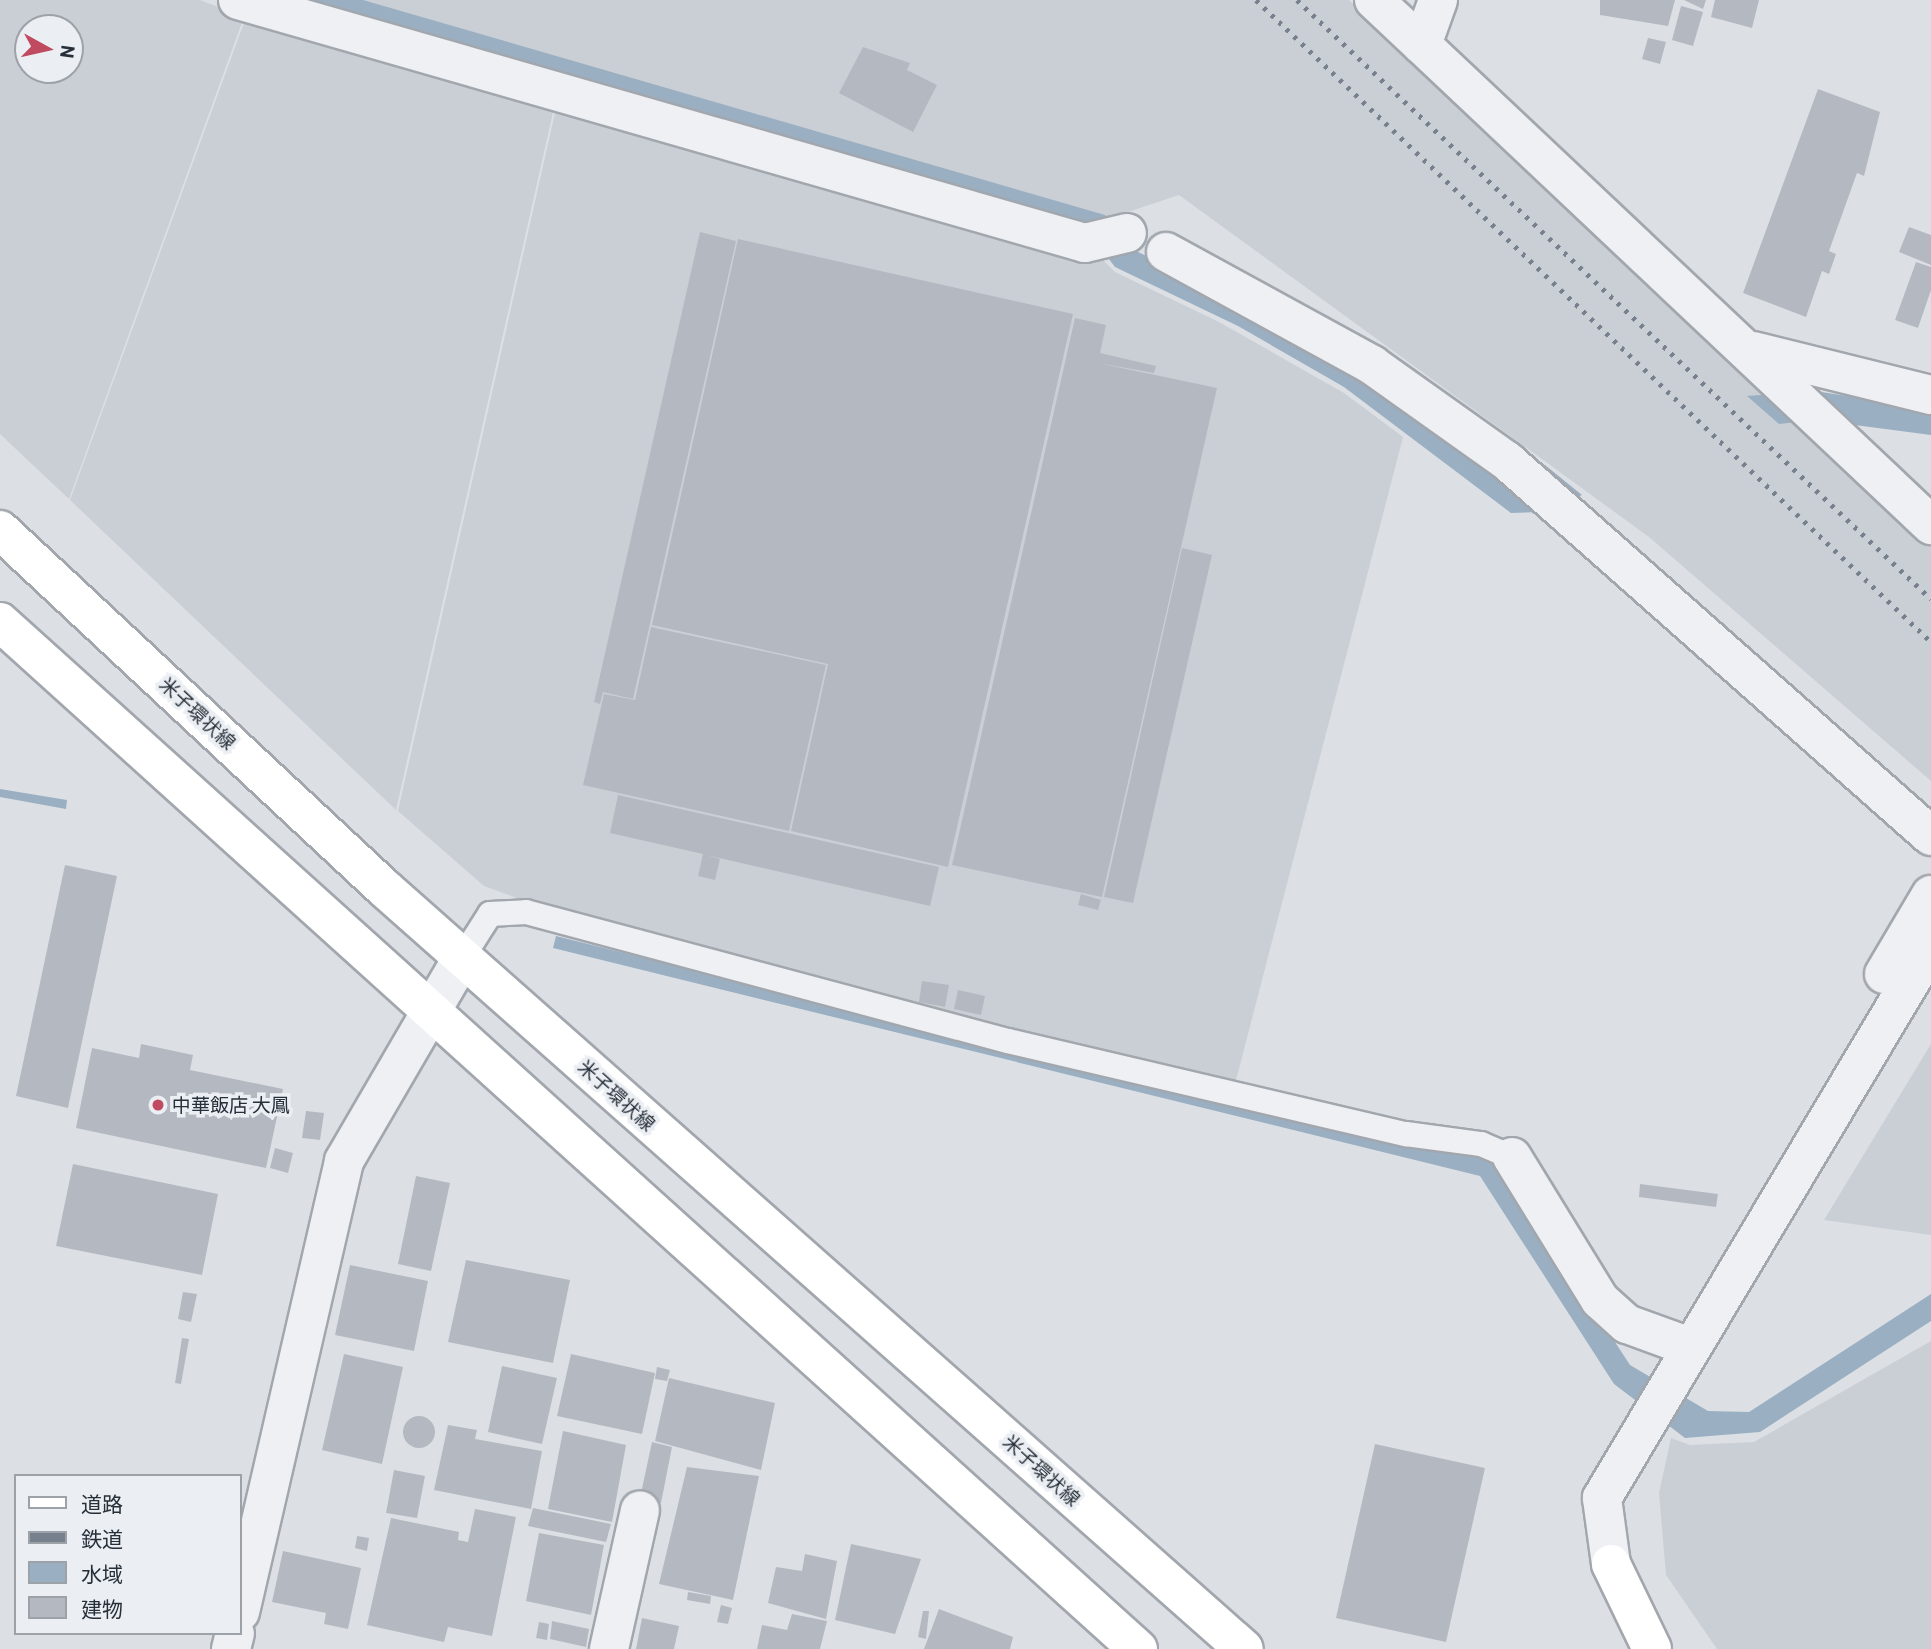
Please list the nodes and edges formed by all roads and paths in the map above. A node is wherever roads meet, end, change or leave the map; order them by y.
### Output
1 (238, 0) edge
2 (1374, 0) edge
3 (1438, 0) edge
4 (1422, 45) junction
5 (1127, 233) dead end
6 (1166, 252) dead end
7 (1751, 350) junction
8 (1931, 395) edge
9 (1931, 524) edge
10 (0, 530) edge
11 (0, 622) edge
12 (1931, 836) edge
13 (1931, 895) edge
14 (1931, 947) edge
15 (462, 958) junction
16 (429, 1011) junction
17 (1512, 1157) joint
18 (1672, 1363) junction
19 (640, 1510) dead end
20 (1611, 1564) joint
21 (242, 1603) edge
22 (608, 1649) edge
23 (1138, 1649) edge
24 (1244, 1649) edge
25 (1652, 1649) edge

1 - 5 street
2 - 4 street
3 - 4 street
4 - 7 street
6 - 12 street
7 - 8 street
7 - 9 street
10 - 15 main road, 米子環状線
11 - 16 main road
13 - 18 street
14 - 18 street
15 - 16 street
15 - 17 lane
15 - 24 main road, 米子環状線
16 - 21 street
16 - 23 main road
17 - 18 street
18 - 20 street
19 - 22 street
20 - 25 main road

